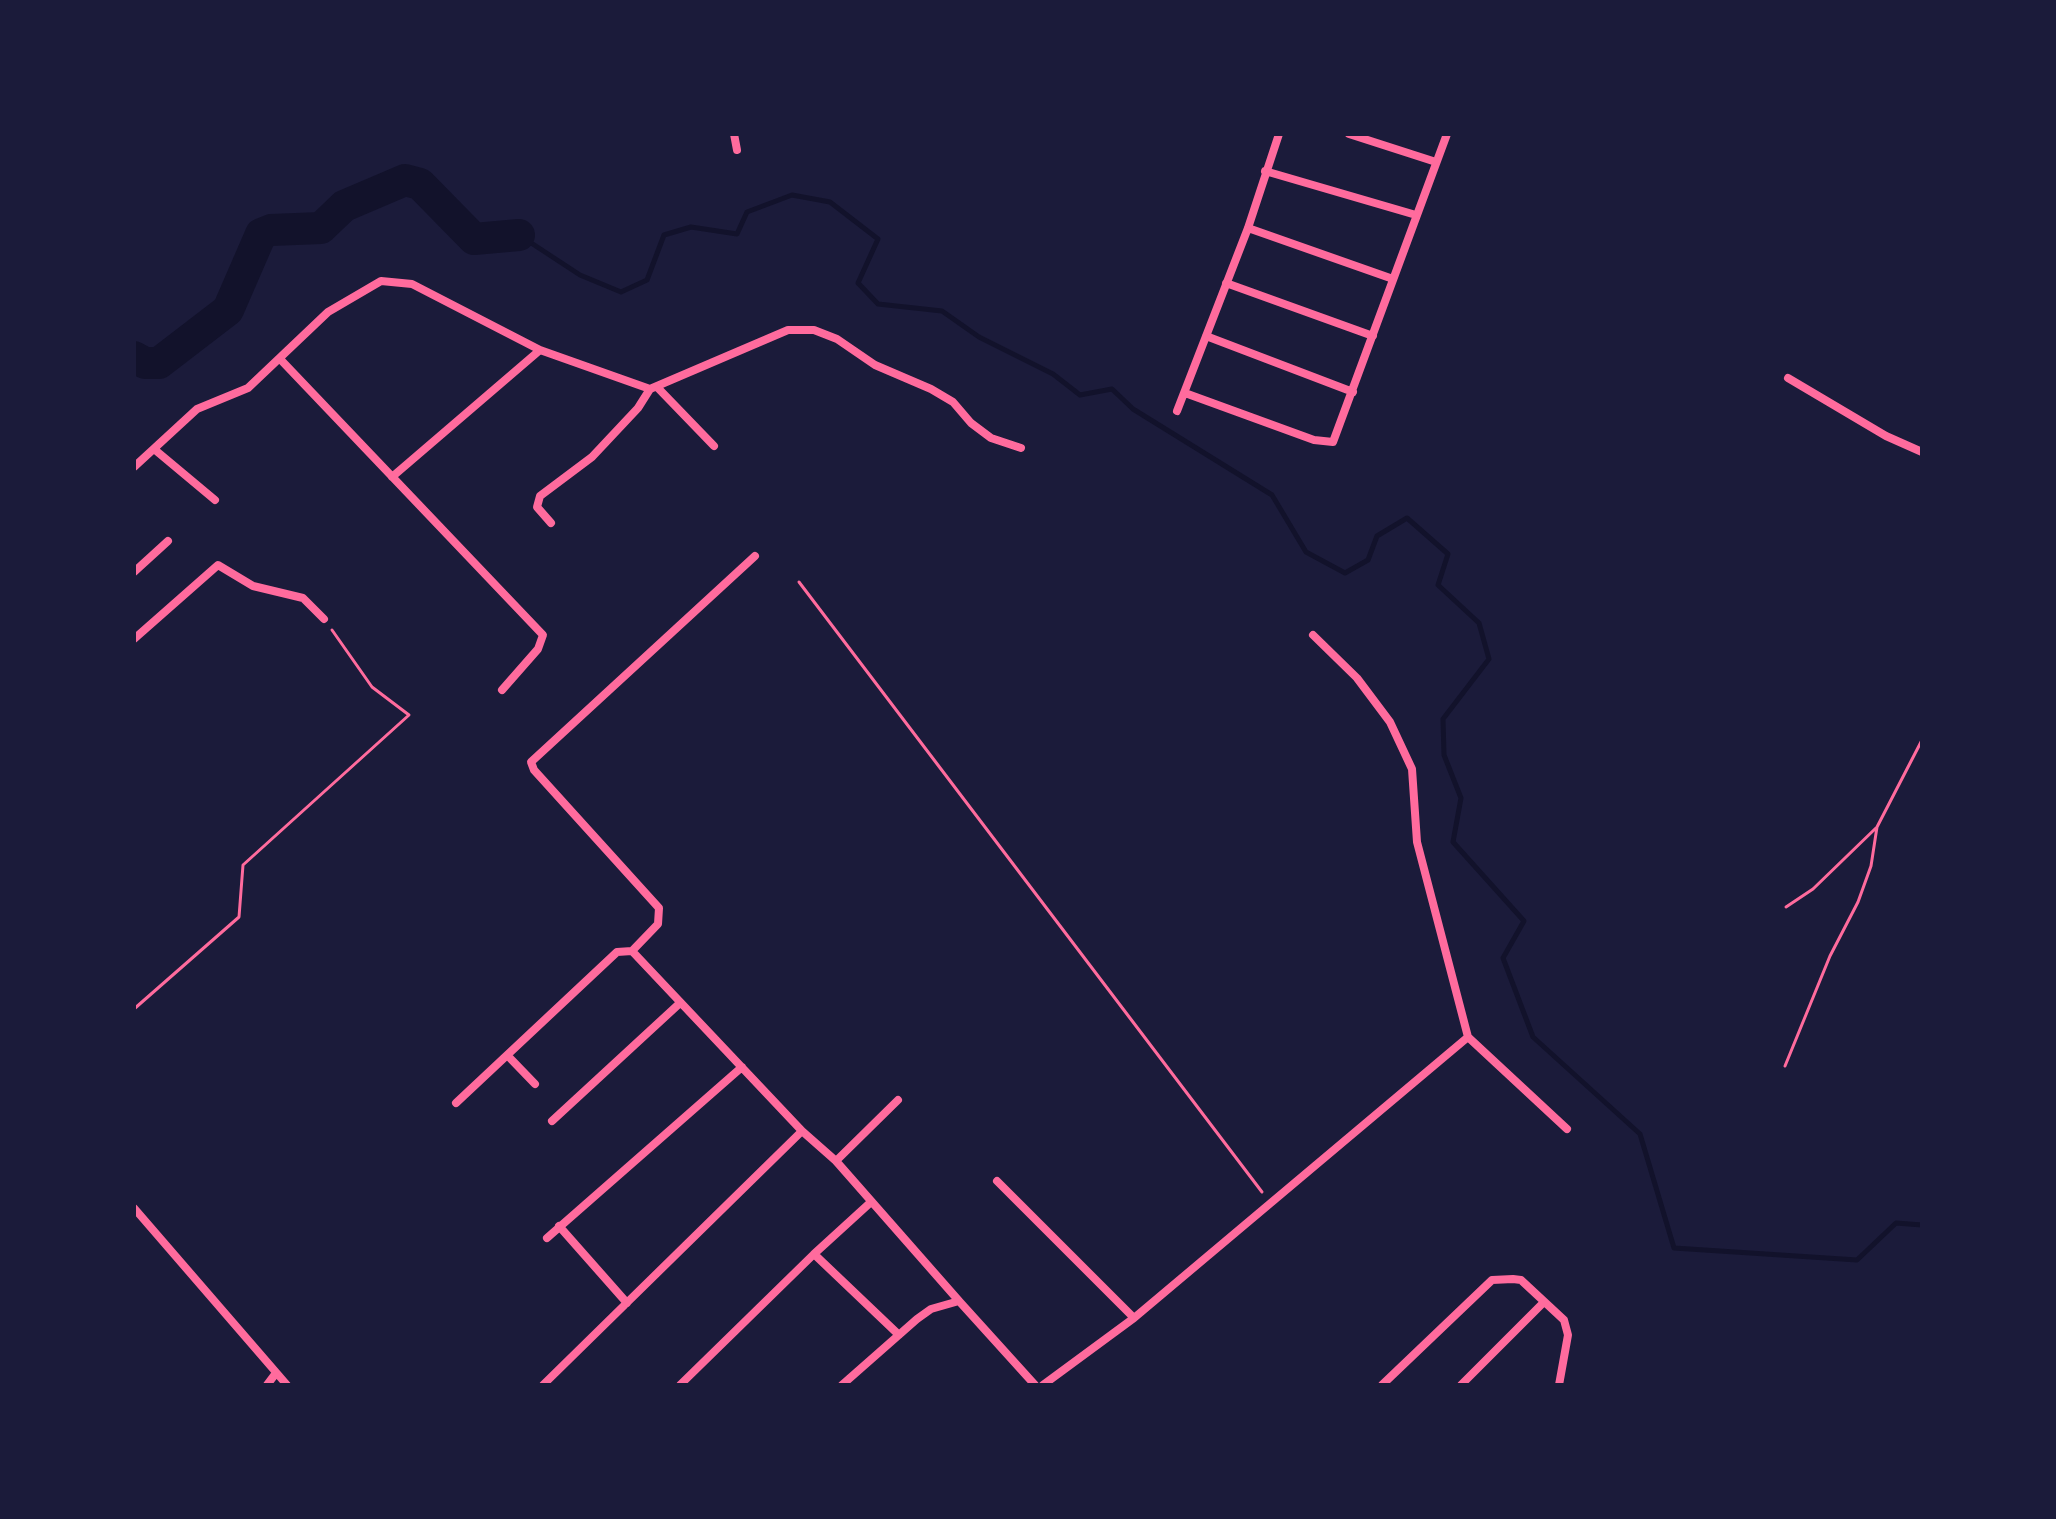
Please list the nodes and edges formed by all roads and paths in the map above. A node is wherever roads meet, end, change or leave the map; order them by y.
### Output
1 (734, 134) edge
2 (1279, 134) edge
3 (1349, 134) edge
4 (1447, 134) edge
5 (737, 150) dead end
6 (1436, 162) junction
7 (1265, 171) junction
8 (1416, 215) junction
9 (1248, 228) junction
10 (1393, 279) junction
11 (1226, 283) junction
12 (1206, 336) junction
13 (1373, 336) junction
14 (540, 350) junction
15 (281, 360) junction
16 (1788, 378) dead end
17 (654, 388) junction
18 (1353, 392) junction
19 (1185, 393) junction
20 (1177, 411) dead end
21 (714, 446) dead end
22 (1021, 448) dead end
23 (154, 449) junction
24 (1922, 452) edge
25 (134, 467) edge
26 (392, 477) junction
27 (215, 500) dead end
28 (551, 523) dead end
29 (168, 541) dead end
30 (755, 556) dead end
31 (134, 572) edge
32 (799, 582) dead end
33 (324, 619) joint
34 (1313, 635) dead end
35 (134, 639) edge
36 (502, 690) dead end
37 (1922, 740) edge
38 (1877, 827) junction
39 (1786, 907) dead end
40 (632, 951) junction
41 (680, 1003) junction
42 (134, 1009) edge
43 (1468, 1037) junction
44 (508, 1056) junction
45 (1785, 1066) dead end
46 (742, 1067) junction
47 (535, 1084) dead end
48 (898, 1100) dead end
49 (456, 1103) dead end
50 (552, 1121) dead end
51 (1567, 1129) dead end
52 (802, 1131) junction
53 (836, 1161) junction
54 (997, 1181) dead end
55 (871, 1202) junction
56 (1272, 1205) junction
57 (134, 1208) edge
58 (559, 1226) junction
59 (547, 1238) dead end
60 (814, 1254) junction
61 (959, 1301) junction
62 (1544, 1302) junction
63 (627, 1303) junction
64 (1134, 1318) junction
65 (899, 1335) junction
66 (276, 1373) junction
67 (267, 1385) edge
68 (287, 1385) edge
69 (543, 1385) edge
70 (680, 1385) edge
71 (842, 1385) edge
72 (1035, 1385) edge
73 (1043, 1385) edge
74 (1382, 1385) edge
75 (1461, 1385) edge
76 (1559, 1385) edge

1 - 5 street
2 - 7 street
3 - 6 street
4 - 6 street
6 - 8 street
7 - 8 street
7 - 9 street
8 - 10 street
9 - 10 street
9 - 11 street
10 - 13 street
11 - 12 street
11 - 13 street
12 - 18 street
12 - 19 street
13 - 18 street
14 - 15 street
14 - 17 street
14 - 26 street
15 - 23 street
15 - 26 street
16 - 24 street
17 - 21 street
17 - 22 street
17 - 28 street
18 - 19 street
19 - 20 street
23 - 25 street
23 - 27 street
26 - 36 street
29 - 31 street
30 - 40 street
32 - 56 path
33 - 35 street
33 - 42 path
34 - 43 street
37 - 38 path
38 - 39 path
38 - 45 path
40 - 41 street
40 - 44 street
41 - 46 street
41 - 50 street
43 - 51 street
43 - 56 street
44 - 47 street
44 - 49 street
46 - 52 street
46 - 58 street
48 - 53 street
52 - 53 street
52 - 63 street
53 - 55 street
54 - 64 street
55 - 60 street
55 - 61 street
56 - 64 street
57 - 66 street
58 - 59 street
58 - 63 street
60 - 65 street
60 - 70 street
61 - 65 street
61 - 72 street
62 - 74 street
62 - 75 street
62 - 76 street
63 - 69 street
64 - 73 street
65 - 71 street
66 - 67 street
66 - 68 street

